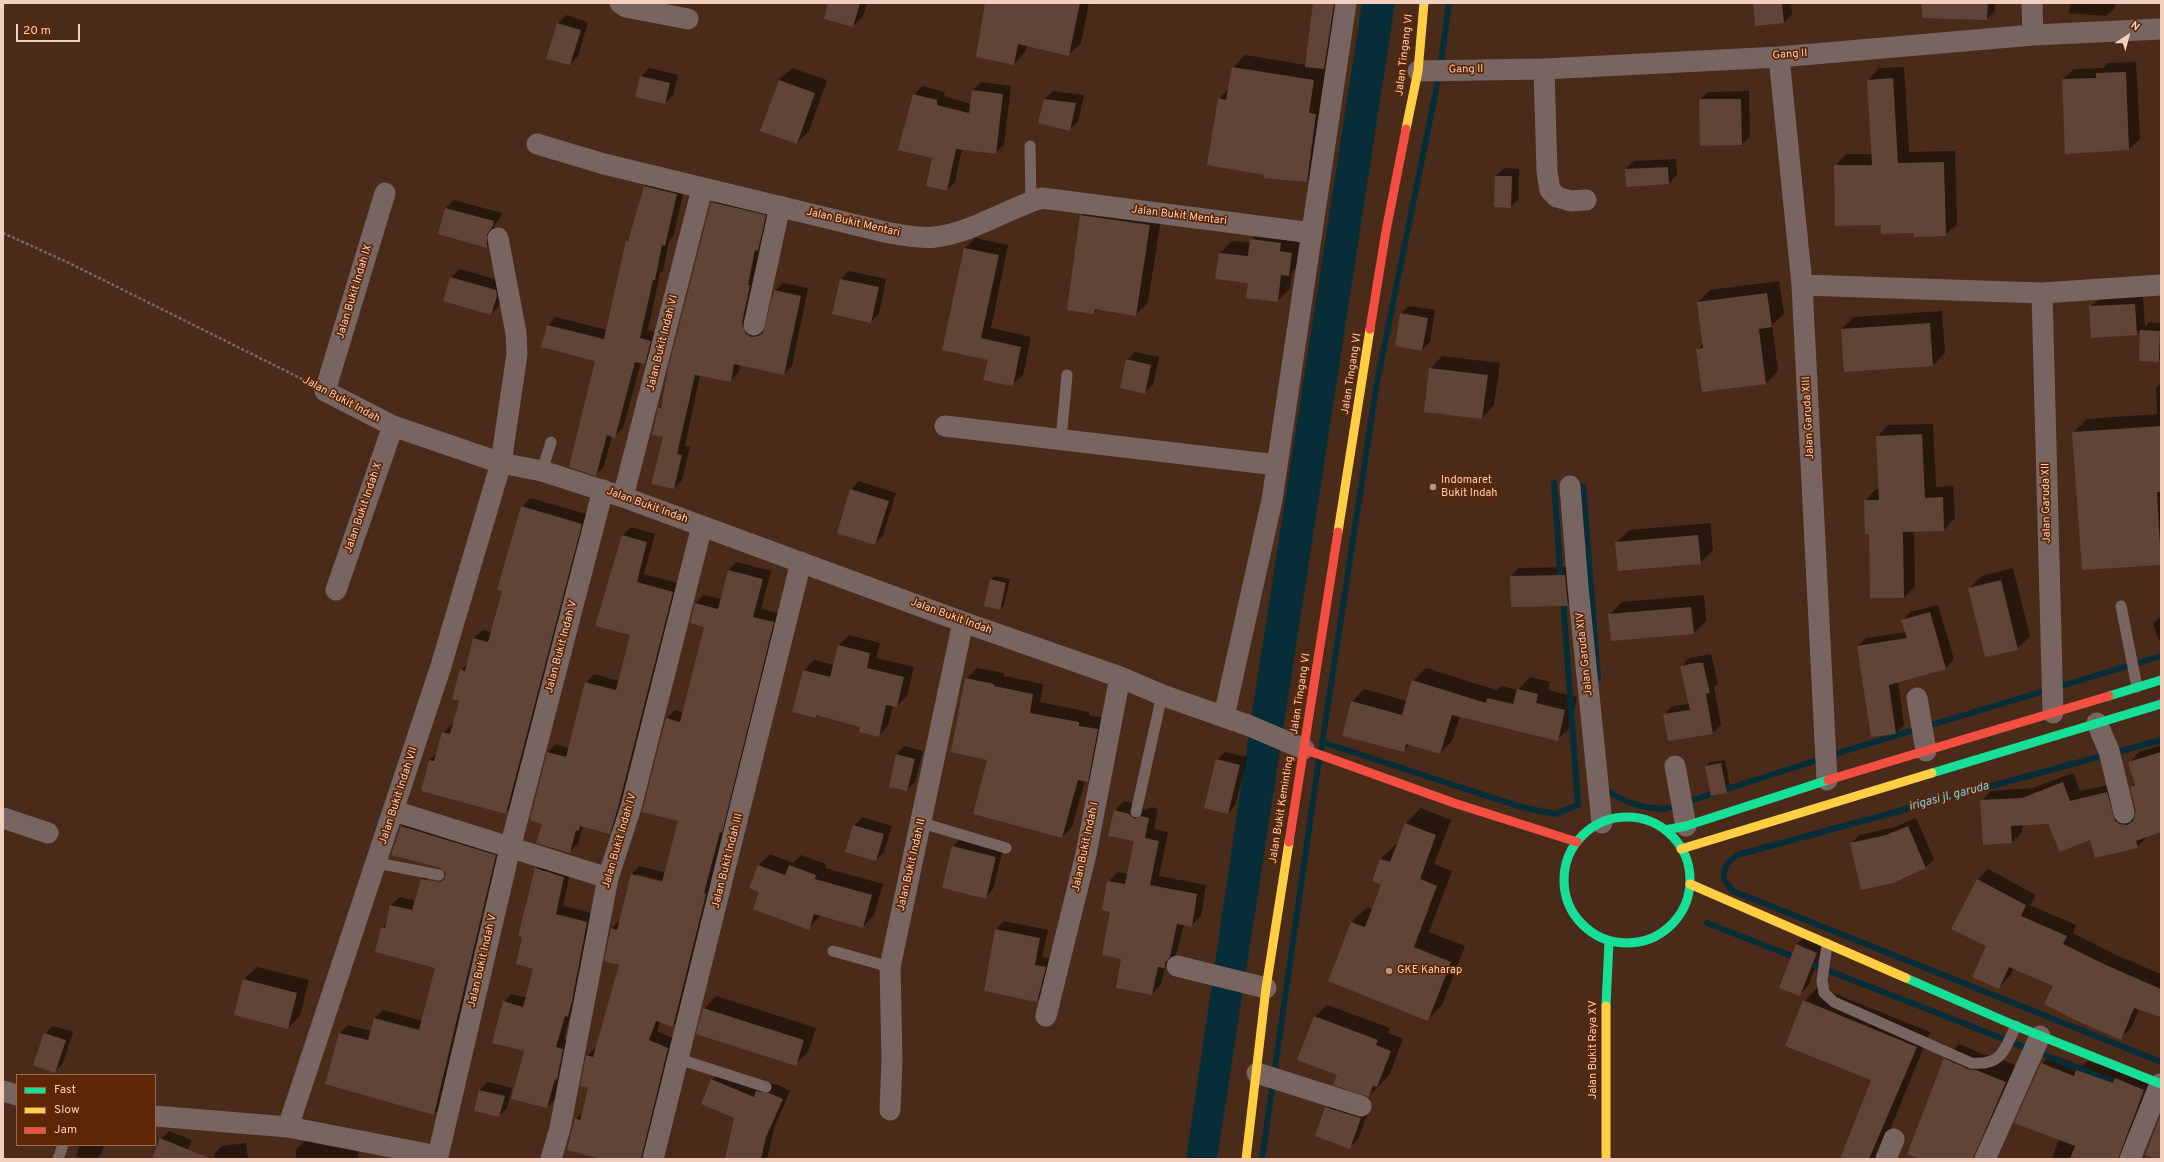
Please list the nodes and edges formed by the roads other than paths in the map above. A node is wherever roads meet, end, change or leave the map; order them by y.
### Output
1 (620, 3) edge
2 (1346, 3) edge
3 (1424, 3) edge
4 (2032, 3) edge
5 (688, 19) dead end
6 (2161, 29) edge
7 (2033, 35) junction
8 (1779, 57) junction
9 (1544, 69) junction
10 (1418, 71) junction
11 (536, 144) dead end
12 (1030, 146) dead end
13 (702, 189) junction
14 (385, 193) dead end
15 (1586, 200) dead end
16 (1030, 202) junction
17 (780, 206) junction
18 (1312, 233) junction
19 (498, 238) dead end
20 (1802, 285) junction
21 (2161, 285) edge
22 (2042, 293) junction
23 (754, 325) dead end
24 (1067, 375) dead end
25 (324, 391) joint
26 (393, 426) junction
27 (945, 426) dead end
28 (1061, 440) junction
29 (551, 442) dead end
30 (501, 463) junction
31 (1277, 466) junction
32 (542, 471) junction
33 (1570, 486) dead end
34 (603, 490) junction
35 (623, 497) junction
36 (702, 526) junction
37 (802, 562) junction
38 (336, 590) dead end
39 (2121, 606) dead end
40 (963, 622) junction
41 (1120, 677) junction
42 (2161, 680) edge
43 (2137, 687) junction
44 (1162, 695) junction
45 (1916, 698) dead end
46 (2161, 704) edge
47 (2053, 713) junction
48 (1224, 716) junction
49 (2097, 723) junction
50 (1304, 749) junction
51 (1926, 751) junction
52 (1675, 766) dead end
53 (1827, 780) junction
54 (394, 811) junction
55 (1136, 812) dead end
56 (2124, 813) dead end
57 (3, 818) edge
58 (922, 823) junction
59 (1602, 823) junction
60 (1686, 826) junction
61 (1665, 830) junction
62 (48, 833) dead end
63 (1577, 842) junction
64 (510, 848) junction
65 (1006, 848) dead end
66 (1681, 849) junction
67 (377, 863) junction
68 (439, 875) dead end
69 (608, 878) junction
70 (1690, 884) junction
71 (1609, 940) junction
72 (1827, 944) junction
73 (833, 951) dead end
74 (1177, 966) dead end
75 (890, 967) junction
76 (1266, 988) junction
77 (1046, 1016) dead end
78 (2016, 1026) junction
79 (2040, 1036) junction
80 (679, 1059) junction
81 (1257, 1074) junction
82 (2160, 1084) edge
83 (766, 1087) dead end
84 (3, 1091) edge
85 (16, 1095) edge
86 (1361, 1106) dead end
87 (890, 1110) dead end
88 (156, 1116) edge
89 (288, 1127) junction
90 (1894, 1139) dead end
91 (63, 1146) edge
92 (438, 1158) edge
93 (58, 1159) edge
94 (551, 1159) edge
95 (653, 1159) edge
96 (1246, 1159) edge
97 (1606, 1159) edge
98 (1886, 1159) edge
99 (1985, 1159) edge
100 (2130, 1159) edge

1 - 5 street
2 - 18 street
3 - 10 main road, Jalan Tingang VI
4 - 7 street
6 - 7 street, Gang II
7 - 8 street, Gang II
8 - 9 street, Gang II
8 - 20 street, Jalan Garuda XIII
9 - 10 street, Gang II
9 - 15 street
10 - 50 main road, Jalan Tingang VI
11 - 13 street, Jalan Bukit Mentari
12 - 16 lane
13 - 17 street, Jalan Bukit Mentari
13 - 35 street, Jalan Bukit Indah VI
14 - 25 street, Jalan Bukit Indah IX
16 - 17 street, Jalan Bukit Mentari
16 - 18 street, Jalan Bukit Mentari
17 - 23 street
18 - 31 street
19 - 30 street, Jalan Bukit Indah VII
20 - 22 street
20 - 53 street, Jalan Garuda XIII
21 - 22 street
22 - 47 street, Jalan Garuda XII
24 - 28 lane
25 - 26 street, Jalan Bukit Indah
26 - 30 street, Jalan Bukit Indah
26 - 38 street, Jalan Bukit Indah X
27 - 28 street
28 - 31 street
29 - 32 lane
30 - 32 street, Jalan Bukit Indah
30 - 54 street, Jalan Bukit Indah VII
31 - 48 street
32 - 34 street, Jalan Bukit Indah
33 - 59 street, Jalan Garuda XIV
34 - 35 street, Jalan Bukit Indah
34 - 64 street, Jalan Bukit Indah V
35 - 36 street, Jalan Bukit Indah
36 - 37 street, Jalan Bukit Indah
36 - 69 street, Jalan Bukit Indah IV
37 - 40 street, Jalan Bukit Indah
37 - 80 street, Jalan Bukit Indah III
39 - 43 lane
40 - 41 street, Jalan Bukit Indah
40 - 58 street, Jalan Bukit Indah II
41 - 44 street, Jalan Bukit Indah
41 - 77 street, Jalan Bukit Indah I
42 - 43 main road
43 - 47 main road
44 - 48 street, Jalan Bukit Indah
44 - 55 lane
45 - 51 street
46 - 49 main road
47 - 51 main road
48 - 50 street, Jalan Bukit Indah
49 - 56 street
49 - 66 main road
50 - 63 main road, Jalan Bukit Keminting
50 - 76 main road, Jalan Bukit Keminting
51 - 53 main road
52 - 60 street
53 - 60 main road
54 - 64 street
54 - 67 street, Jalan Bukit Indah VII
57 - 62 street
58 - 65 lane
58 - 75 street, Jalan Bukit Indah II
59 - 61 main road
59 - 63 main road
60 - 61 main road
61 - 66 main road
63 - 71 main road
64 - 69 street
64 - 92 street, Jalan Bukit Indah V
66 - 70 main road
67 - 68 lane
67 - 89 street, Jalan Bukit Indah VII
69 - 94 street, Jalan Bukit Indah IV
70 - 71 main road
70 - 72 main road
71 - 97 main road, Jalan Bukit Raya XV
72 - 78 main road
72 - 78 lane
73 - 75 lane
74 - 76 street
75 - 87 street, Jalan Bukit Indah II
76 - 81 main road, Jalan Bukit Keminting
78 - 79 main road
79 - 82 main road
79 - 99 street
80 - 83 lane
80 - 95 street, Jalan Bukit Indah III
81 - 86 street
81 - 96 main road, Jalan Bukit Keminting
82 - 100 street
84 - 85 street
88 - 89 street, Jalan Bukit Indah V
89 - 92 street, Jalan Bukit Indah V
90 - 98 street
91 - 93 lane

